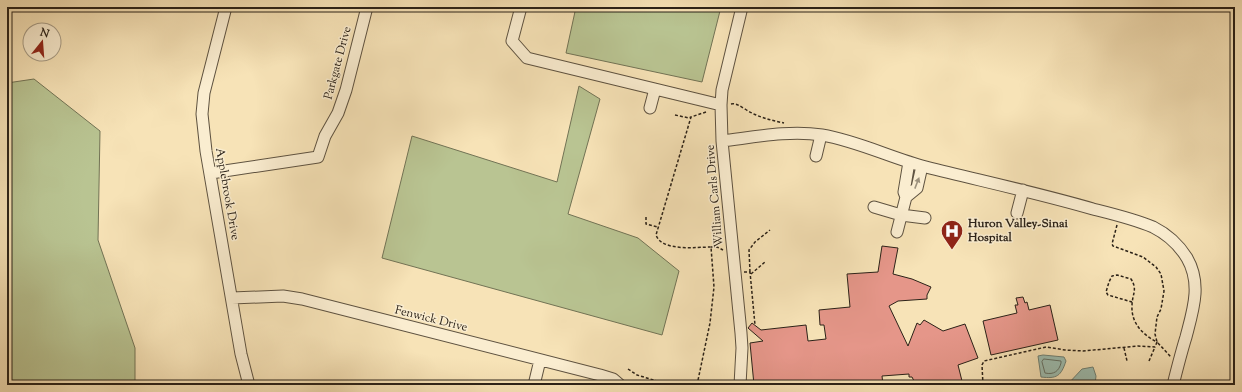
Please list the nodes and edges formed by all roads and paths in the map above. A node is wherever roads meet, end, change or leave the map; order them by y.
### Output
1 (226, 7) edge
2 (367, 7) edge
3 (521, 7) edge
4 (742, 7) edge
5 (655, 89) junction
6 (721, 105) junction
7 (650, 108) dead end
8 (675, 115) dead end
9 (691, 117) dead end
10 (821, 135) junction
11 (722, 141) junction
12 (816, 156) dead end
13 (909, 162) junction
14 (922, 166) junction
15 (211, 173) junction
16 (1023, 190) junction
17 (906, 197) junction
18 (874, 207) dead end
19 (1017, 213) dead end
20 (901, 215) junction
21 (646, 217) dead end
22 (925, 218) dead end
23 (658, 228) dead end
24 (770, 230) dead end
25 (897, 232) dead end
26 (765, 262) dead end
27 (750, 272) dead end
28 (751, 275) dead end
29 (232, 298) junction
30 (1132, 302) junction
31 (1155, 347) junction
32 (1124, 348) junction
33 (540, 360) junction
34 (1127, 361) dead end
35 (1149, 361) dead end
36 (628, 369) dead end
37 (249, 385) edge
38 (534, 385) edge
39 (620, 385) edge
40 (670, 385) edge
41 (740, 385) edge
42 (984, 385) edge
43 (1173, 385) edge

1 - 15 street, Applebrook Drive
2 - 15 street, Parkgate Drive
3 - 5 street
4 - 6 street, William Carls Drive
5 - 6 street
5 - 7 street
6 - 11 street, William Carls Drive
8 - 9 path
10 - 11 street
10 - 12 street
10 - 13 street
11 - 41 street, William Carls Drive
13 - 14 street
13 - 17 street
14 - 16 street
17 -> 14 street
15 - 29 street, Applebrook Drive
16 - 19 street
16 - 43 street
17 - 20 street
18 - 20 street
20 - 22 street
20 - 25 street
21 - 23 path
24 - 27 path
26 - 28 path
29 - 33 street, Fenwick Drive
29 - 37 street, Applebrook Drive
30 - 30 path
30 - 31 path
31 - 32 path
31 - 35 path
32 - 34 path
32 - 42 path
33 - 38 street
33 - 39 street, Fenwick Drive
36 - 40 path

